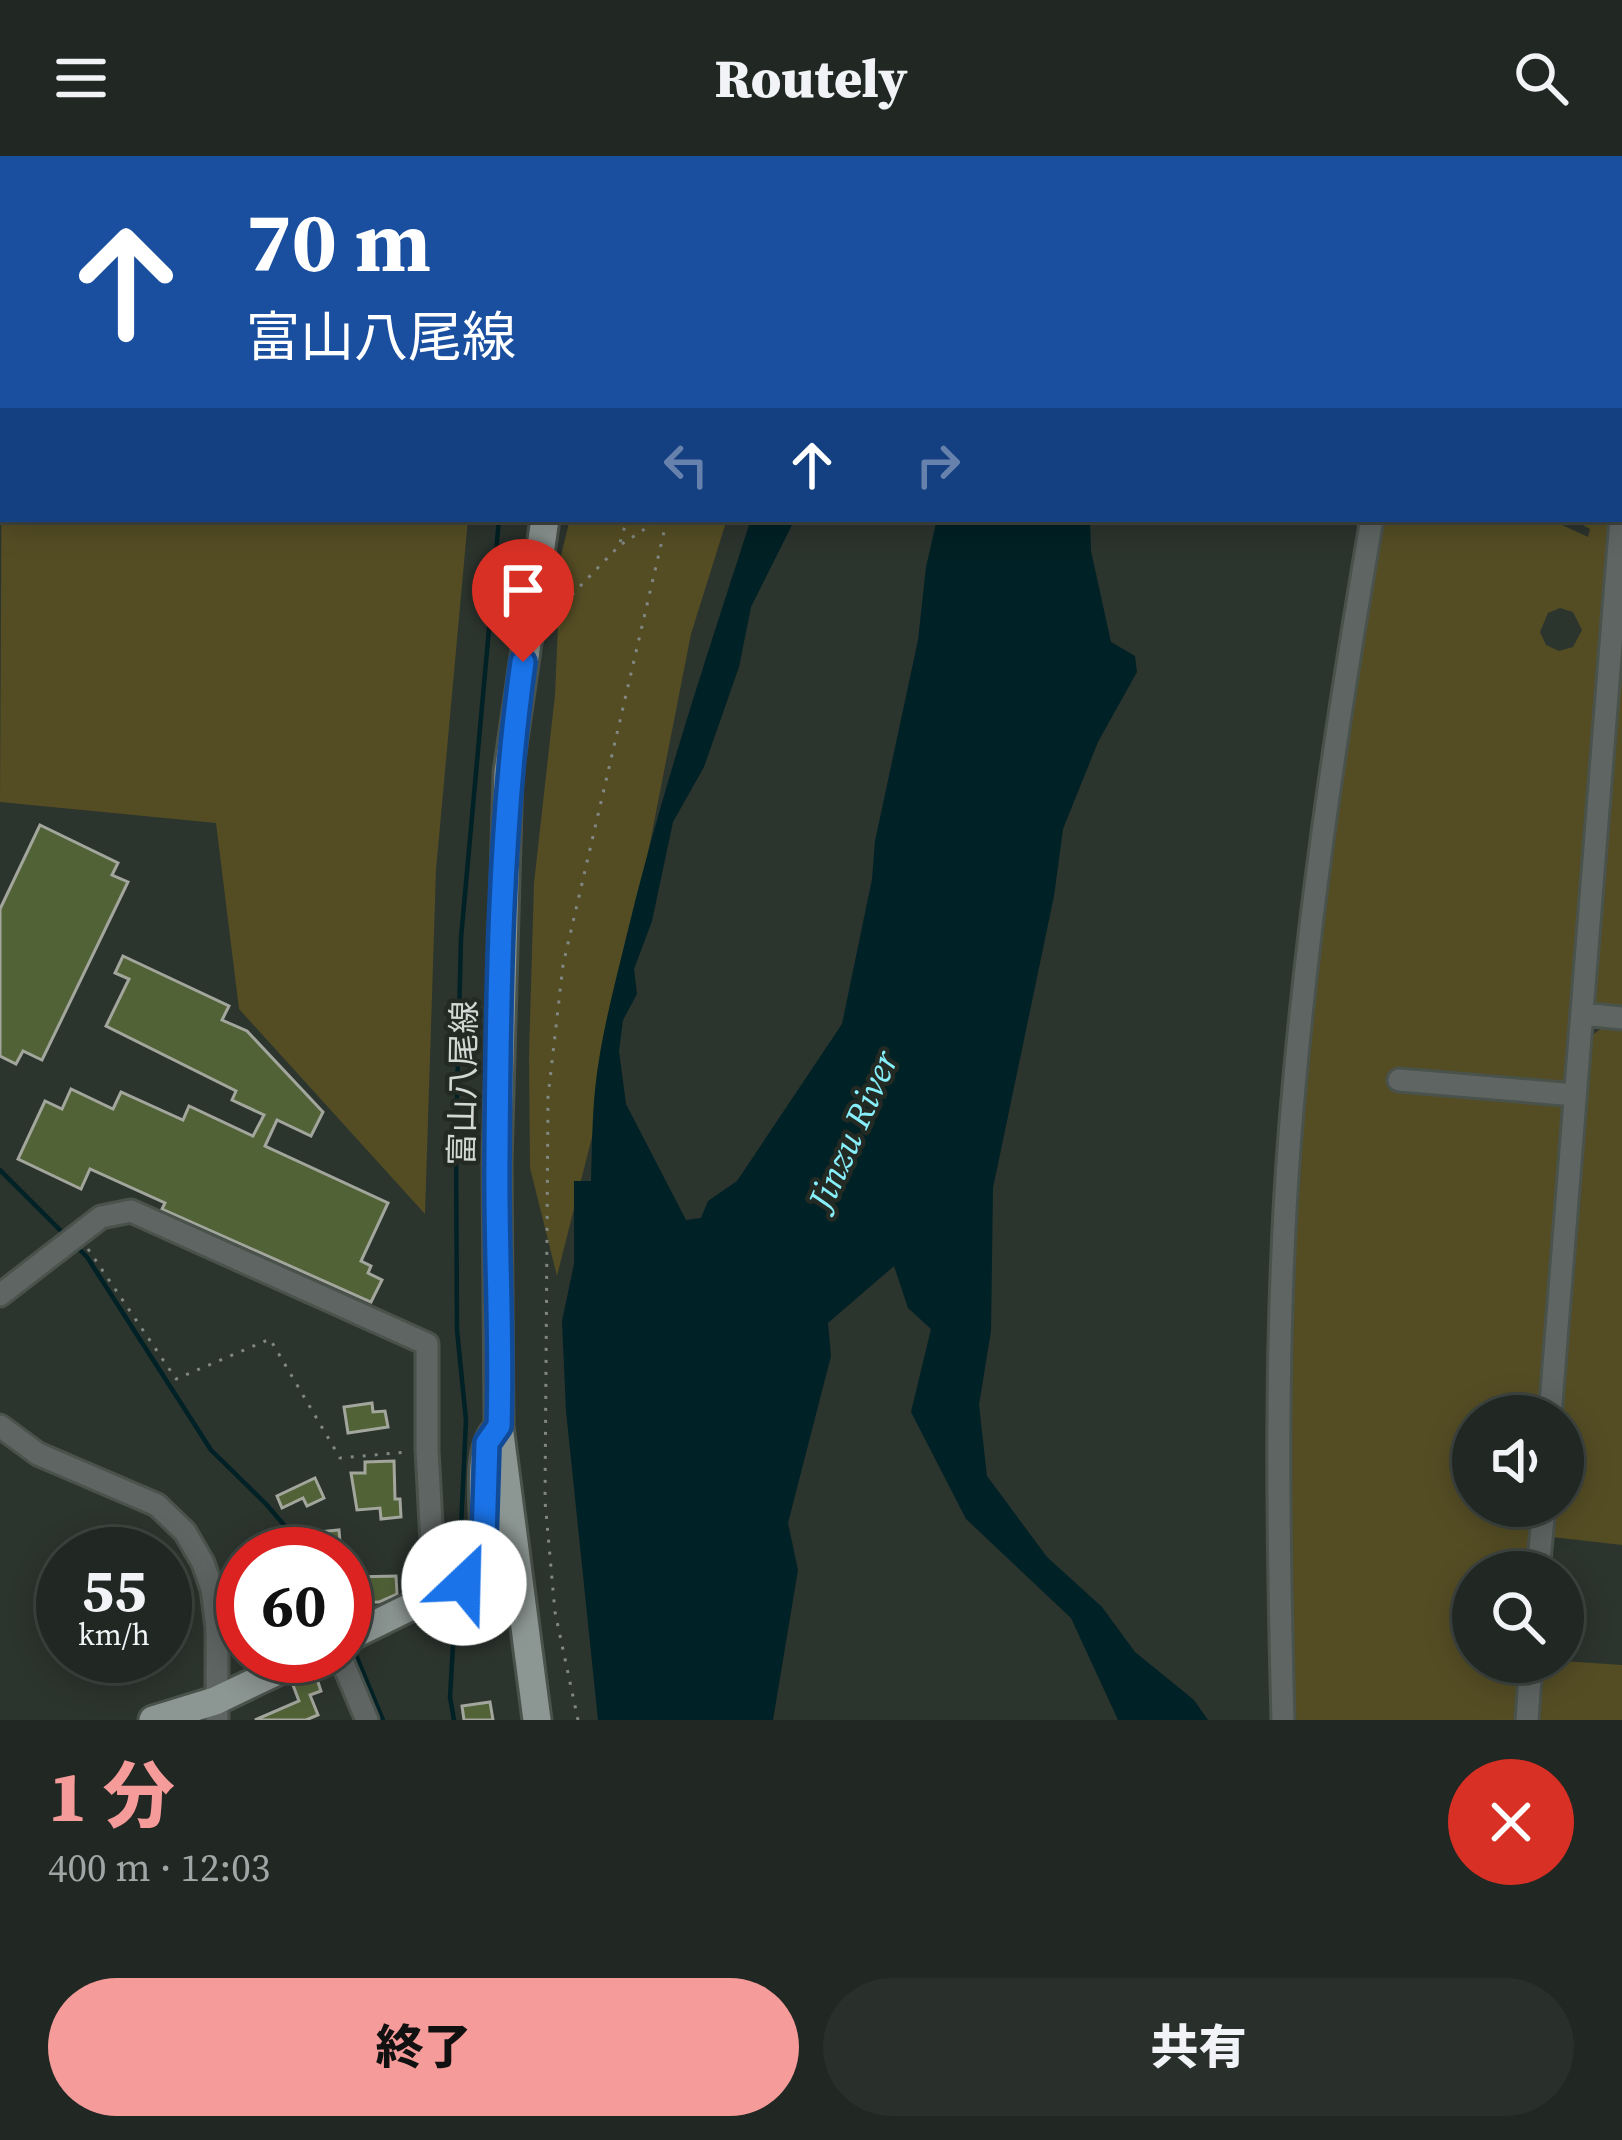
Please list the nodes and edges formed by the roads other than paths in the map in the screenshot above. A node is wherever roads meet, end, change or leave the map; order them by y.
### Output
1 (544, 522) edge
2 (1372, 522) edge
3 (1621, 522) edge
4 (1582, 1014) junction
5 (1622, 1018) edge
6 (1399, 1080) dead end
7 (1575, 1095) junction
8 (0, 1295) edge
9 (1552, 1395) edge
10 (0, 1426) edge
11 (499, 1426) junction
12 (451, 1589) junction
13 (372, 1626) edge
14 (263, 1683) edge
15 (351, 1683) edge
16 (1530, 1683) edge
17 (216, 1711) edge
18 (153, 1720) edge
19 (367, 1720) edge
20 (537, 1720) edge
21 (1283, 1720) edge
22 (1527, 1720) edge

1 - 11 main road, 富山八尾線
2 - 21 street
3 - 4 street
4 - 5 street
4 - 7 street
6 - 7 street
7 - 9 street
8 - 12 street
10 - 17 street
11 - 12 main road
11 - 20 main road, 富山八尾線
12 - 13 main road
14 - 17 main road
15 - 19 street
16 - 22 street
17 - 18 main road

